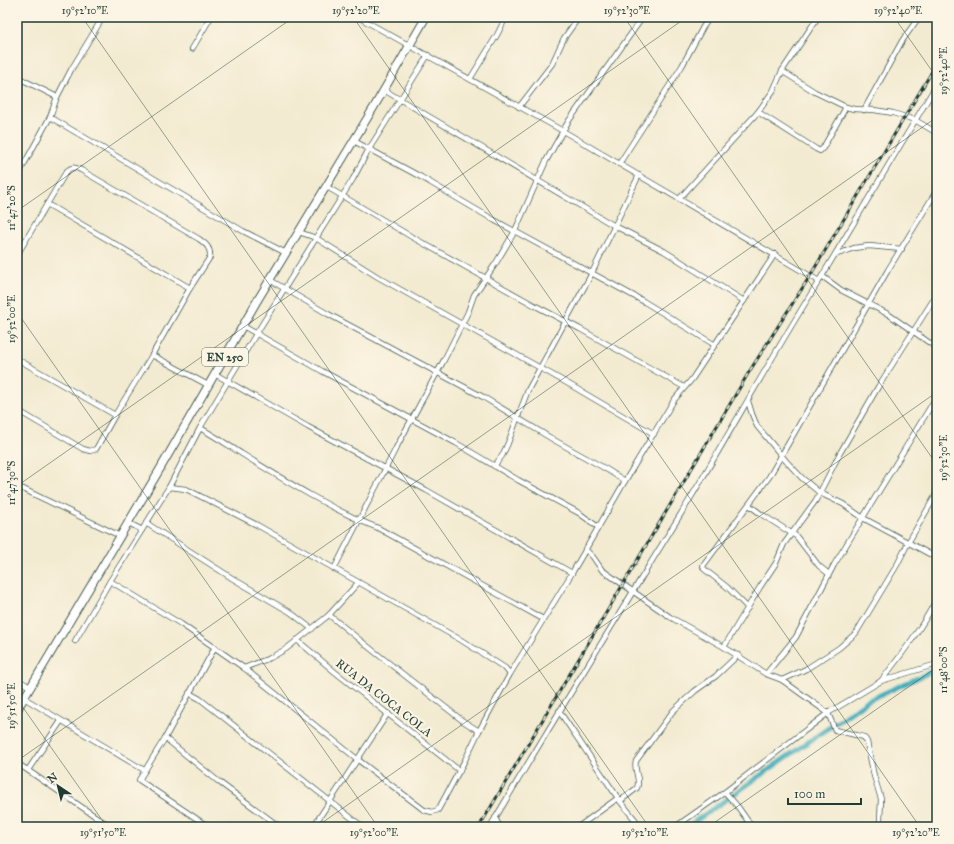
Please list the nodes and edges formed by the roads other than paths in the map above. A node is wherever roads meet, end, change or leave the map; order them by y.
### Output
1 (103, 17) edge
2 (211, 17) edge
3 (358, 17) edge
4 (426, 17) edge
5 (506, 17) edge
6 (579, 17) edge
7 (643, 17) edge
8 (710, 17) edge
9 (818, 17) edge
10 (919, 17) edge
11 (410, 45) junction
12 (192, 49) dead end
13 (428, 55) junction
14 (782, 71) junction
15 (17, 77) edge
16 (470, 79) junction
17 (937, 84) edge
18 (384, 90) junction
19 (57, 97) junction
20 (400, 100) junction
21 (519, 107) junction
22 (846, 107) junction
23 (864, 110) junction
24 (758, 112) junction
25 (50, 117) junction
26 (915, 120) junction
27 (563, 131) junction
28 (937, 133) edge
29 (354, 141) junction
30 (369, 150) junction
31 (619, 164) junction
32 (638, 175) junction
33 (17, 177) edge
34 (538, 181) junction
35 (327, 187) junction
36 (937, 190) edge
37 (342, 196) junction
38 (680, 198) junction
39 (47, 204) junction
40 (613, 225) junction
41 (515, 231) junction
42 (299, 232) junction
43 (316, 238) junction
44 (902, 249) junction
45 (286, 253) junction
46 (775, 254) junction
47 (17, 255) edge
48 (834, 255) junction
49 (592, 273) junction
50 (486, 277) junction
51 (820, 278) junction
52 (270, 280) junction
53 (285, 287) junction
54 (190, 288) junction
55 (937, 294) edge
56 (744, 301) junction
57 (869, 304) junction
58 (566, 321) junction
59 (462, 324) junction
60 (243, 326) junction
61 (913, 333) junction
62 (256, 334) junction
63 (715, 345) junction
64 (937, 348) edge
65 (152, 355) junction
66 (17, 359) edge
67 (540, 368) junction
68 (437, 372) junction
69 (215, 374) junction
70 (228, 382) junction
71 (208, 385) junction
72 (684, 387) junction
73 (937, 396) edge
74 (748, 401) junction
75 (17, 410) edge
76 (115, 415) junction
77 (518, 419) junction
78 (412, 420) junction
79 (200, 428) junction
80 (654, 434) junction
81 (781, 456) junction
82 (494, 466) junction
83 (386, 469) junction
84 (625, 481) junction
85 (17, 486) edge
86 (169, 487) junction
87 (820, 493) junction
88 (937, 493) edge
89 (749, 505) junction
90 (862, 518) junction
91 (360, 520) junction
92 (127, 522) junction
93 (146, 522) junction
94 (598, 526) junction
95 (142, 530) junction
96 (791, 532) junction
97 (120, 536) junction
98 (908, 543) junction
99 (585, 550) junction
100 (937, 558) edge
101 (334, 569) junction
102 (572, 573) junction
103 (829, 574) junction
104 (110, 581) junction
105 (358, 583) junction
106 (633, 591) junction
107 (937, 598) edge
108 (748, 608) junction
109 (329, 615) junction
110 (543, 619) junction
111 (312, 628) junction
112 (297, 640) junction
113 (75, 641) dead end
114 (215, 647) junction
115 (724, 647) junction
116 (738, 655) junction
117 (937, 664) edge
118 (244, 668) junction
119 (510, 674) junction
120 (766, 674) junction
121 (17, 679) edge
122 (782, 680) junction
123 (881, 681) junction
124 (30, 687) junction
125 (189, 693) junction
126 (24, 698) junction
127 (17, 710) edge
128 (560, 711) junction
129 (388, 713) junction
130 (828, 713) junction
131 (61, 721) junction
132 (479, 731) junction
133 (165, 738) junction
134 (357, 759) junction
135 (17, 763) edge
136 (28, 770) junction
137 (144, 770) junction
138 (460, 771) junction
139 (725, 792) junction
140 (619, 800) junction
141 (331, 801) junction
142 (495, 818) junction
143 (111, 827) edge
144 (209, 827) edge
145 (280, 827) edge
146 (313, 827) edge
147 (363, 827) edge
148 (490, 827) edge
149 (500, 827) edge
150 (578, 827) edge
151 (641, 827) edge
152 (675, 827) edge
153 (752, 827) edge
154 (883, 827) edge

1 - 19 street
2 - 12 street
3 - 11 street
4 - 11 main road, EN 250
5 - 16 street
6 - 21 street
7 - 27 street
8 - 31 street
9 - 14 street
10 - 23 street
11 - 13 street
11 - 18 main road, EN 250
13 - 16 street
13 - 20 street
14 - 22 street
14 - 24 street
15 - 19 street
16 - 21 street
17 - 26 street
18 - 20 street
18 - 29 main road, EN 250
19 - 25 street
20 - 30 street
20 - 34 street
21 - 27 street
22 - 23 street
22 - 24 street
23 - 26 street
24 - 38 street
25 - 33 street
25 - 45 street
26 - 28 street
26 - 48 street
27 - 31 street
27 - 34 street
29 - 30 street
29 - 35 main road, EN 250
30 - 37 street
30 - 41 street
31 - 32 street
32 - 38 street
32 - 40 street
34 - 40 street
34 - 41 street
35 - 37 street
35 - 42 main road, EN 250
36 - 44 street
37 - 43 street
37 - 50 street
38 - 46 street
39 - 47 street
39 - 54 street
39 - 54 street
40 - 49 street
40 - 56 street
41 - 49 street
41 - 50 street
42 - 43 street
42 - 45 main road, EN 250
43 - 53 street
43 - 59 street
44 - 48 street
44 - 57 street
45 - 52 main road, EN 250
46 - 51 street
46 - 56 street
48 - 51 street
49 - 58 street
49 - 63 street
50 - 58 street
50 - 59 street
51 - 57 street
51 - 74 street
52 - 53 street
52 - 60 main road, EN 250
53 - 62 street
53 - 68 street
54 - 65 street
55 - 61 street
56 - 63 street
57 - 61 street
57 - 81 street
58 - 67 street
58 - 72 street
59 - 67 street
59 - 68 street
60 - 62 street
60 - 69 main road, EN 250
61 - 64 street
61 - 87 street
62 - 70 street
62 - 78 street
63 - 72 street
65 - 71 street
65 - 76 street
66 - 76 street
67 - 77 street
67 - 80 street
68 - 77 street
68 - 78 street
69 - 70 street
69 - 71 main road, EN 250
70 - 79 street
70 - 83 street
71 - 92 main road, EN 250
72 - 80 street
73 - 90 street
74 - 81 street
74 - 106 street
75 - 76 street
77 - 82 street
77 - 84 street
78 - 82 street
78 - 83 street
79 - 86 street
79 - 91 street
80 - 84 street
81 - 87 street
81 - 89 street
82 - 94 street
83 - 91 street
83 - 102 street
84 - 94 street
85 - 97 street
86 - 93 street
86 - 101 street
87 - 90 street
87 - 96 street
88 - 98 street
89 - 96 street
89 - 108 street
90 - 98 street
90 - 103 street
91 - 101 street
91 - 110 street
92 - 95 street
92 - 97 main road, EN 250
93 - 95 street
93 - 111 street
94 - 99 street
95 - 104 street
96 - 103 street
96 - 108 street
97 - 124 main road, EN 250
98 - 100 street
98 - 122 street
99 - 102 street
99 - 106 street
101 - 105 street
102 - 110 street
103 - 120 street
104 - 113 street
104 - 114 street
105 - 109 street
105 - 119 street
106 - 115 street
106 - 128 street
107 - 123 street
108 - 115 street
109 - 111 street
109 - 132 street
110 - 119 street
111 - 112 street
112 - 118 street
112 - 129 street, RUA DA COCA COLA
114 - 118 street
114 - 125 street
115 - 116 street
116 - 120 street
116 - 140 street
117 - 123 street
118 - 134 street
119 - 132 street
120 - 122 street
121 - 124 street
122 - 130 street
123 - 130 street
124 - 126 main road, EN 250
125 - 133 street
125 - 141 street
126 - 127 main road, EN 250
126 - 131 street
128 - 140 street
128 - 142 street
129 - 134 street
129 - 138 street, RUA DA COCA COLA
130 - 139 street
130 - 154 street
131 - 136 street
131 - 137 street
132 - 138 street
133 - 137 street
133 - 145 street
134 - 138 street
134 - 141 street
135 - 136 street
136 - 143 street
137 - 144 street
139 - 152 street
139 - 153 street
140 - 150 street
140 - 151 street
141 - 146 street
141 - 147 street
142 - 148 street
142 - 149 street

